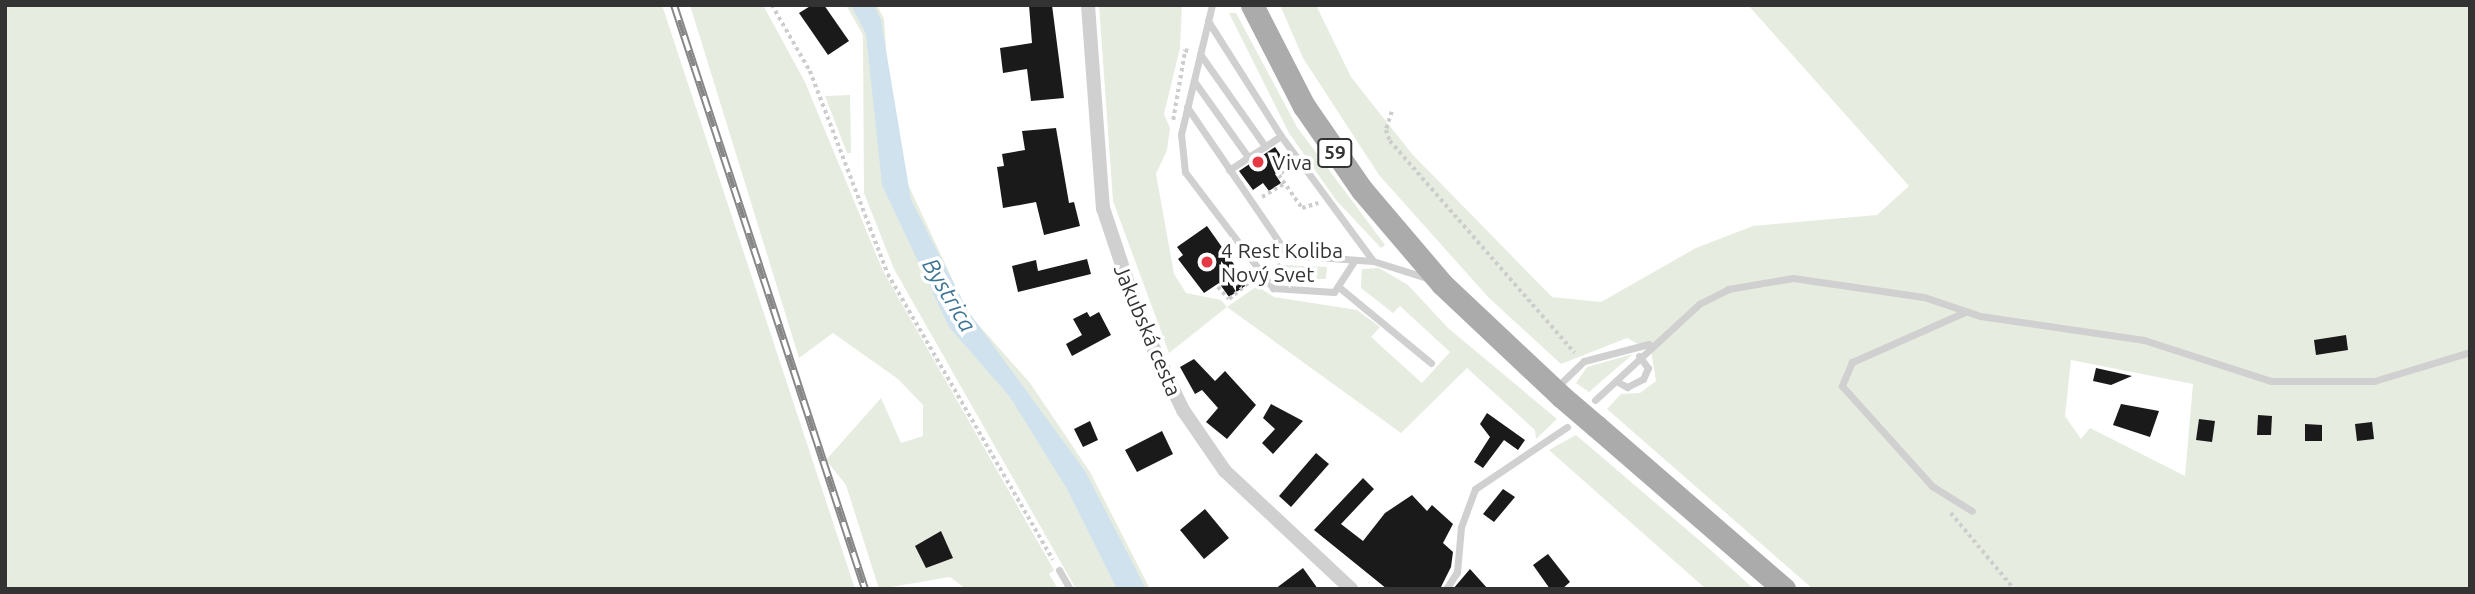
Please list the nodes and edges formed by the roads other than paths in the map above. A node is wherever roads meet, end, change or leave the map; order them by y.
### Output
1 (1088, 5) edge
2 (1212, 5) edge
3 (1252, 5) edge
4 (1208, 21) junction
5 (1200, 54) junction
6 (1194, 81) junction
7 (1187, 107) junction
8 (1281, 136) junction
9 (1265, 146) junction
10 (1248, 157) junction
11 (1229, 170) junction
12 (1355, 260) junction
13 (1373, 261) junction
14 (1442, 284) junction
15 (1340, 288) junction
16 (1965, 312) junction
17 (1649, 344) junction
18 (2470, 352) edge
19 (1639, 356) junction
20 (1431, 363) dead end
21 (1616, 381) junction
22 (1558, 394) junction
23 (1595, 400) dead end
24 (1567, 427) dead end
25 (1972, 512) dead end
26 (1059, 570) road end
27 (1070, 589) edge
28 (1351, 589) edge
29 (1446, 589) edge
30 (1784, 589) edge

1 - 28 street, Jakubská cesta
2 - 4 lane
3 - 14 main road, 59
4 - 5 lane
4 - 8 lane
5 - 6 lane
5 - 9 lane
6 - 7 lane
6 - 10 lane
7 - 11 lane
7 - 15 lane
8 - 9 lane
8 - 13 lane
9 - 10 lane
10 - 11 lane
11 - 12 lane
12 - 13 lane
12 - 15 lane
13 - 14 lane
14 - 22 main road, 59
15 - 20 lane
16 - 17 lane
16 - 18 lane
16 - 25 lane
17 - 19 lane
17 - 22 lane
19 - 21 lane
19 - 21 lane
21 - 23 lane
22 - 30 main road, 59, bridge
24 - 29 lane
26 - 27 lane

